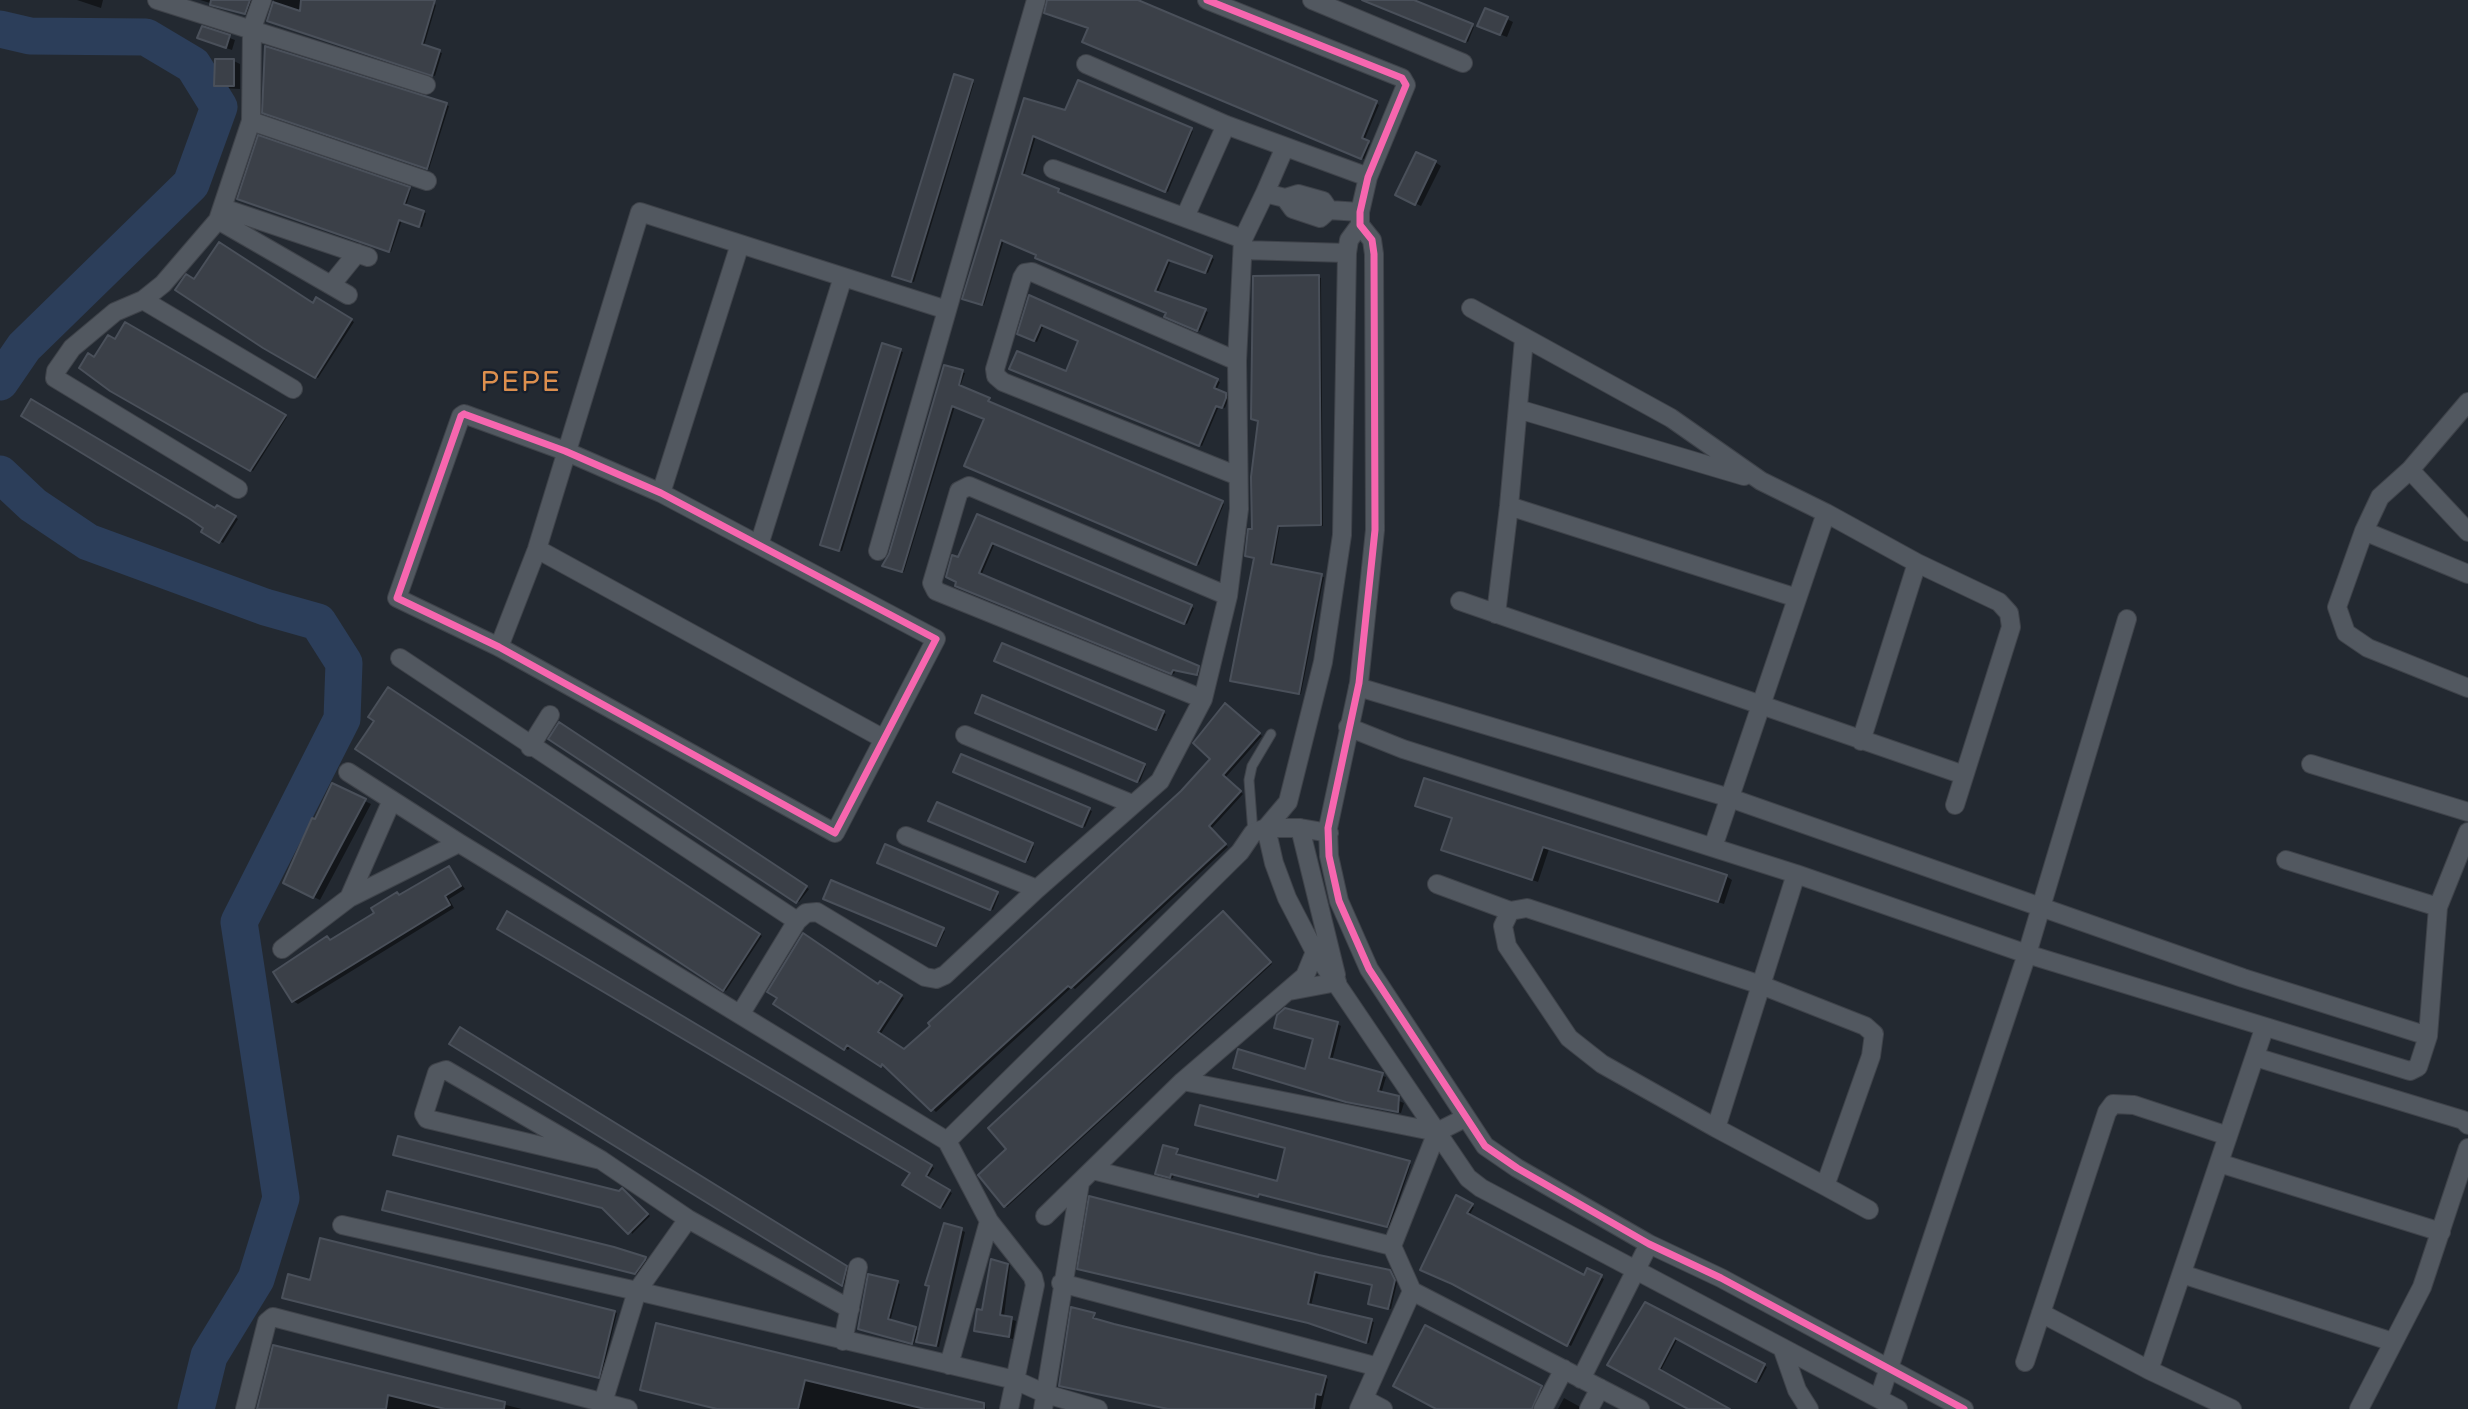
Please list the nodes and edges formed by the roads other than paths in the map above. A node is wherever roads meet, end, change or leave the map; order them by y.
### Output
1 (157, 0) edge
2 (262, 0) edge
3 (1036, 0) edge
4 (1207, 0) edge
5 (1312, 0) edge
6 (252, 28) junction
7 (1462, 63) dead end
8 (1086, 64) dead end
9 (426, 85) dead end
10 (251, 121) junction
11 (1226, 125) junction
12 (1285, 147) junction
13 (1053, 169) dead end
14 (1368, 177) junction
15 (427, 181) dead end
16 (1265, 193) junction
17 (220, 214) junction
18 (1185, 217) junction
19 (1360, 218) junction
20 (740, 244) junction
21 (1243, 244) junction
22 (1347, 253) junction
23 (843, 277) junction
24 (331, 285) junction
25 (348, 295) dead end
26 (143, 300) junction
27 (1471, 308) dead end
28 (947, 310) junction
29 (1524, 339) junction
30 (1237, 361) junction
31 (293, 389) dead end
32 (2468, 401) edge
33 (1518, 409) junction
34 (565, 451) junction
35 (2410, 470) junction
36 (1238, 476) junction
37 (1761, 481) junction
38 (237, 489) dead end
39 (662, 493) junction
40 (1509, 506) junction
41 (1826, 513) junction
42 (2364, 531) junction
43 (2468, 532) edge
44 (759, 545) junction
45 (537, 550) junction
46 (877, 551) dead end
47 (1917, 564) junction
48 (2468, 574) edge
49 (1228, 596) junction
50 (1797, 598) junction
51 (1461, 601) dead end
52 (1496, 614) junction
53 (2127, 619) dead end
54 (499, 648) junction
55 (400, 658) dead end
56 (1358, 687) junction
57 (2468, 688) edge
58 (1203, 699) junction
59 (1760, 707) junction
60 (550, 715) dead end
61 (1348, 727) junction
62 (1271, 734) dead end
63 (965, 735) dead end
64 (884, 739) junction
65 (1861, 741) junction
66 (530, 747) junction
67 (2311, 764) dead end
68 (348, 772) dead end
69 (1964, 775) junction
70 (1730, 798) junction
71 (392, 800) junction
72 (1132, 804) junction
73 (1955, 804) dead end
74 (2468, 812) edge
75 (1300, 828) junction
76 (1259, 831) junction
77 (2468, 832) edge
78 (1329, 833) junction
79 (906, 836) dead end
80 (459, 843) junction
81 (1713, 847) junction
82 (2286, 860) dead end
83 (1796, 874) junction
84 (1437, 884) dead end
85 (1037, 888) junction
86 (349, 898) junction
87 (2041, 904) junction
88 (2438, 907) junction
89 (1510, 911) junction
90 (797, 921) junction
91 (282, 949) dead end
92 (1315, 952) junction
93 (2027, 954) junction
94 (1338, 982) junction
95 (1761, 985) junction
96 (1287, 991) junction
97 (741, 1013) junction
98 (2264, 1029) junction
99 (2428, 1036) junction
100 (2255, 1057) junction
101 (1183, 1081) junction
102 (1465, 1118) junction
103 (2468, 1125) edge
104 (1716, 1128) junction
105 (1437, 1132) junction
106 (2228, 1136) junction
107 (947, 1141) junction
108 (2468, 1148) edge
109 (601, 1160) junction
110 (2219, 1163) junction
111 (1093, 1170) junction
112 (1080, 1183) junction
113 (1825, 1186) junction
114 (1870, 1210) dead end
115 (1045, 1216) dead end
116 (688, 1219) junction
117 (989, 1221) junction
118 (342, 1225) dead end
119 (2441, 1232) junction
120 (1650, 1244) junction
121 (1392, 1246) junction
122 (858, 1267) dead end
123 (1639, 1270) junction
124 (2182, 1275) junction
125 (1061, 1283) junction
126 (637, 1291) junction
127 (1412, 1291) junction
128 (850, 1309) junction
129 (2041, 1313) junction
130 (844, 1341) junction
131 (2393, 1342) junction
132 (1783, 1350) junction
133 (2025, 1362) dead end
134 (949, 1365) junction
135 (1378, 1367) junction
136 (1564, 1369) junction
137 (1891, 1370) junction
138 (2149, 1370) junction
139 (1581, 1379) junction
140 (1014, 1380) junction
141 (1600, 1388) junction
142 (1879, 1398) junction
143 (1044, 1402) edge
144 (1362, 1404) edge
145 (602, 1406) edge
146 (245, 1409) edge
147 (628, 1409) edge
148 (1009, 1409) edge
149 (1098, 1409) edge
150 (1383, 1409) edge
151 (1543, 1409) edge
152 (1589, 1409) edge
153 (1640, 1409) edge
154 (1809, 1409) edge
155 (1898, 1409) edge
156 (1964, 1409) edge
157 (2232, 1409) edge
158 (2359, 1409) edge

1 - 6 street
2 - 6 street
3 - 28 street
4 - 14 street
5 - 7 street
6 - 9 street
6 - 10 street
8 - 11 street
10 - 15 street
10 - 17 street
11 - 12 street
11 - 18 street
12 - 14 street
12 - 16 street
13 - 18 street
14 - 19 street
16 - 19 street
16 - 21 street
17 - 24 street
17 - 24 street
17 - 26 street
18 - 21 street
19 - 22 street
19 - 56 street
20 - 23 street
20 - 34 street
20 - 39 street
21 - 22 street
21 - 30 street
22 - 76 street
23 - 28 street
23 - 44 street
24 - 25 street
26 - 31 street
26 - 38 street
27 - 29 street
28 - 46 street
29 - 33 street
29 - 37 street
30 - 36 street
30 - 36 street
32 - 35 street
33 - 37 street
33 - 40 street
34 - 39 street
34 - 45 street
34 - 54 street
35 - 42 street
35 - 43 street
36 - 49 street
37 - 41 street
39 - 44 street
40 - 50 street
40 - 52 street
41 - 47 street
41 - 50 street
42 - 48 street
42 - 57 street
44 - 64 street
45 - 54 street
45 - 64 street
47 - 65 street
47 - 69 street
49 - 58 street
49 - 58 street
50 - 59 street
51 - 52 street
52 - 59 street
53 - 87 street
54 - 64 street
55 - 66 street
56 - 61 street
56 - 70 street
58 - 72 street
59 - 65 street
59 - 70 street
60 - 66 street
61 - 78 street
61 - 81 street
62 - 76 lane
63 - 72 street
65 - 69 street
66 - 90 street
67 - 74 street
68 - 71 street
69 - 73 street
70 - 81 street
70 - 87 street
71 - 80 street
71 - 86 street
72 - 85 street
75 - 76 street
75 - 78 street
75 - 94 street
76 - 92 street
76 - 107 street
77 - 88 street
78 - 102 street
79 - 85 street
80 - 86 street
80 - 97 street
81 - 83 street
82 - 88 street
83 - 93 street
83 - 95 street
84 - 89 street
85 - 90 street
86 - 91 street
87 - 93 street
87 - 99 street
88 - 99 street
89 - 95 street
89 - 104 street
90 - 97 street
92 - 94 street
92 - 96 street
93 - 98 street
93 - 137 street
94 - 96 street
94 - 105 street
95 - 104 street
95 - 113 street
96 - 101 street
97 - 107 street
98 - 99 street
98 - 100 street
100 - 103 street
100 - 106 street
101 - 105 street
101 - 111 street
102 - 105 street
102 - 120 street
104 - 113 street
105 - 121 street
105 - 123 street
106 - 110 street
106 - 129 street
107 - 117 street
108 - 119 street
109 - 109 street
109 - 116 street
110 - 119 street
110 - 124 street
111 - 112 street
111 - 121 street
112 - 115 street
112 - 125 street
113 - 114 street
116 - 126 street
116 - 128 street
117 - 134 street
117 - 140 street
118 - 126 street
119 - 131 street
120 - 123 street
120 - 137 street
121 - 127 street
122 - 128 street
123 - 132 street
123 - 139 street
124 - 131 street
124 - 138 street
125 - 135 street
125 - 143 street
126 - 130 street
126 - 145 street
127 - 135 street
127 - 136 street
128 - 130 street
129 - 133 street
129 - 138 street
130 - 134 street
131 - 158 street
132 - 142 street
132 - 154 street
134 - 140 street
135 - 144 street
136 - 139 street
136 - 151 street
137 - 142 street
137 - 156 street
138 - 157 street
139 - 141 street
140 - 143 street
140 - 148 street
141 - 152 street
141 - 153 street
142 - 155 street
143 - 149 street
144 - 150 street
145 - 146 street
145 - 147 street

